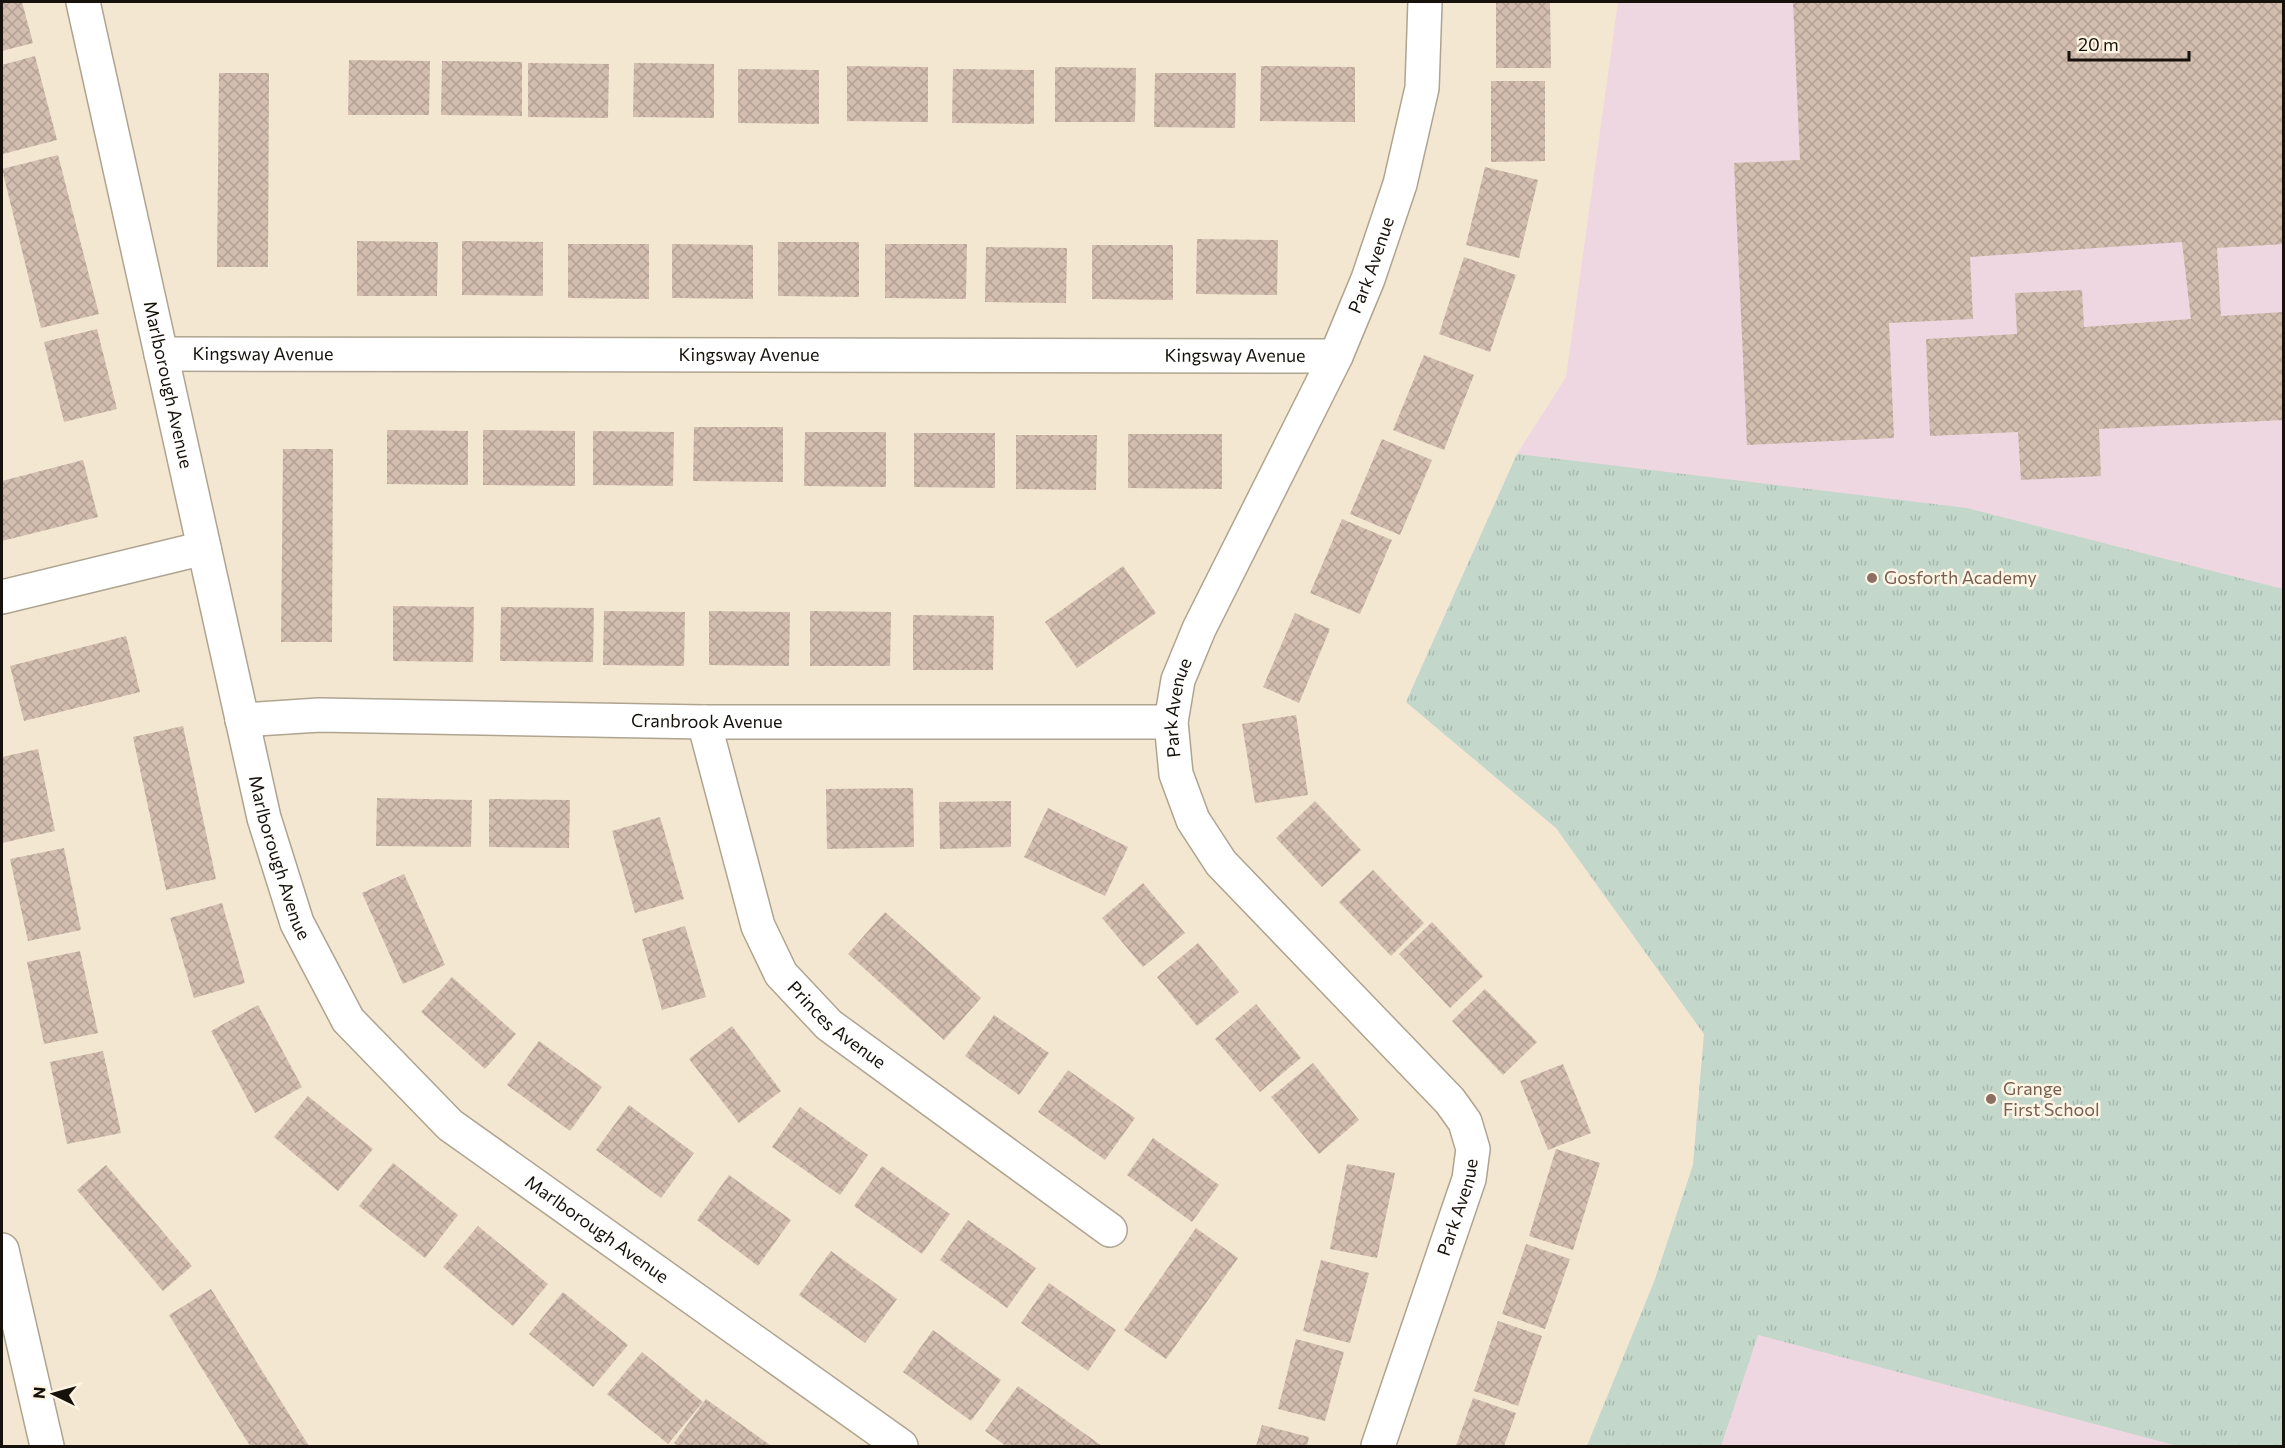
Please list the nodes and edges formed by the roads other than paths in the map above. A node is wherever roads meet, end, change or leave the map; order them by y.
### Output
1 (83, 2) edge
2 (1425, 2) edge
3 (161, 354) junction
4 (1336, 356) junction
5 (204, 548) junction
6 (2, 597) edge
7 (242, 720) junction
8 (705, 722) junction
9 (1171, 722) junction
10 (1110, 1230) dead end
11 (2, 1250) edge
12 (47, 1446) edge
13 (901, 1446) edge
14 (1378, 1446) edge

1 - 3 street, Marlborough Avenue
2 - 4 street, Park Avenue
3 - 4 street, Kingsway Avenue
3 - 5 street, Marlborough Avenue
4 - 9 street, Park Avenue
5 - 6 street
5 - 7 street, Marlborough Avenue
7 - 8 street, Cranbrook Avenue
7 - 13 street, Marlborough Avenue
8 - 9 street, Cranbrook Avenue
8 - 10 street, Princes Avenue
9 - 14 street, Park Avenue
11 - 12 street

